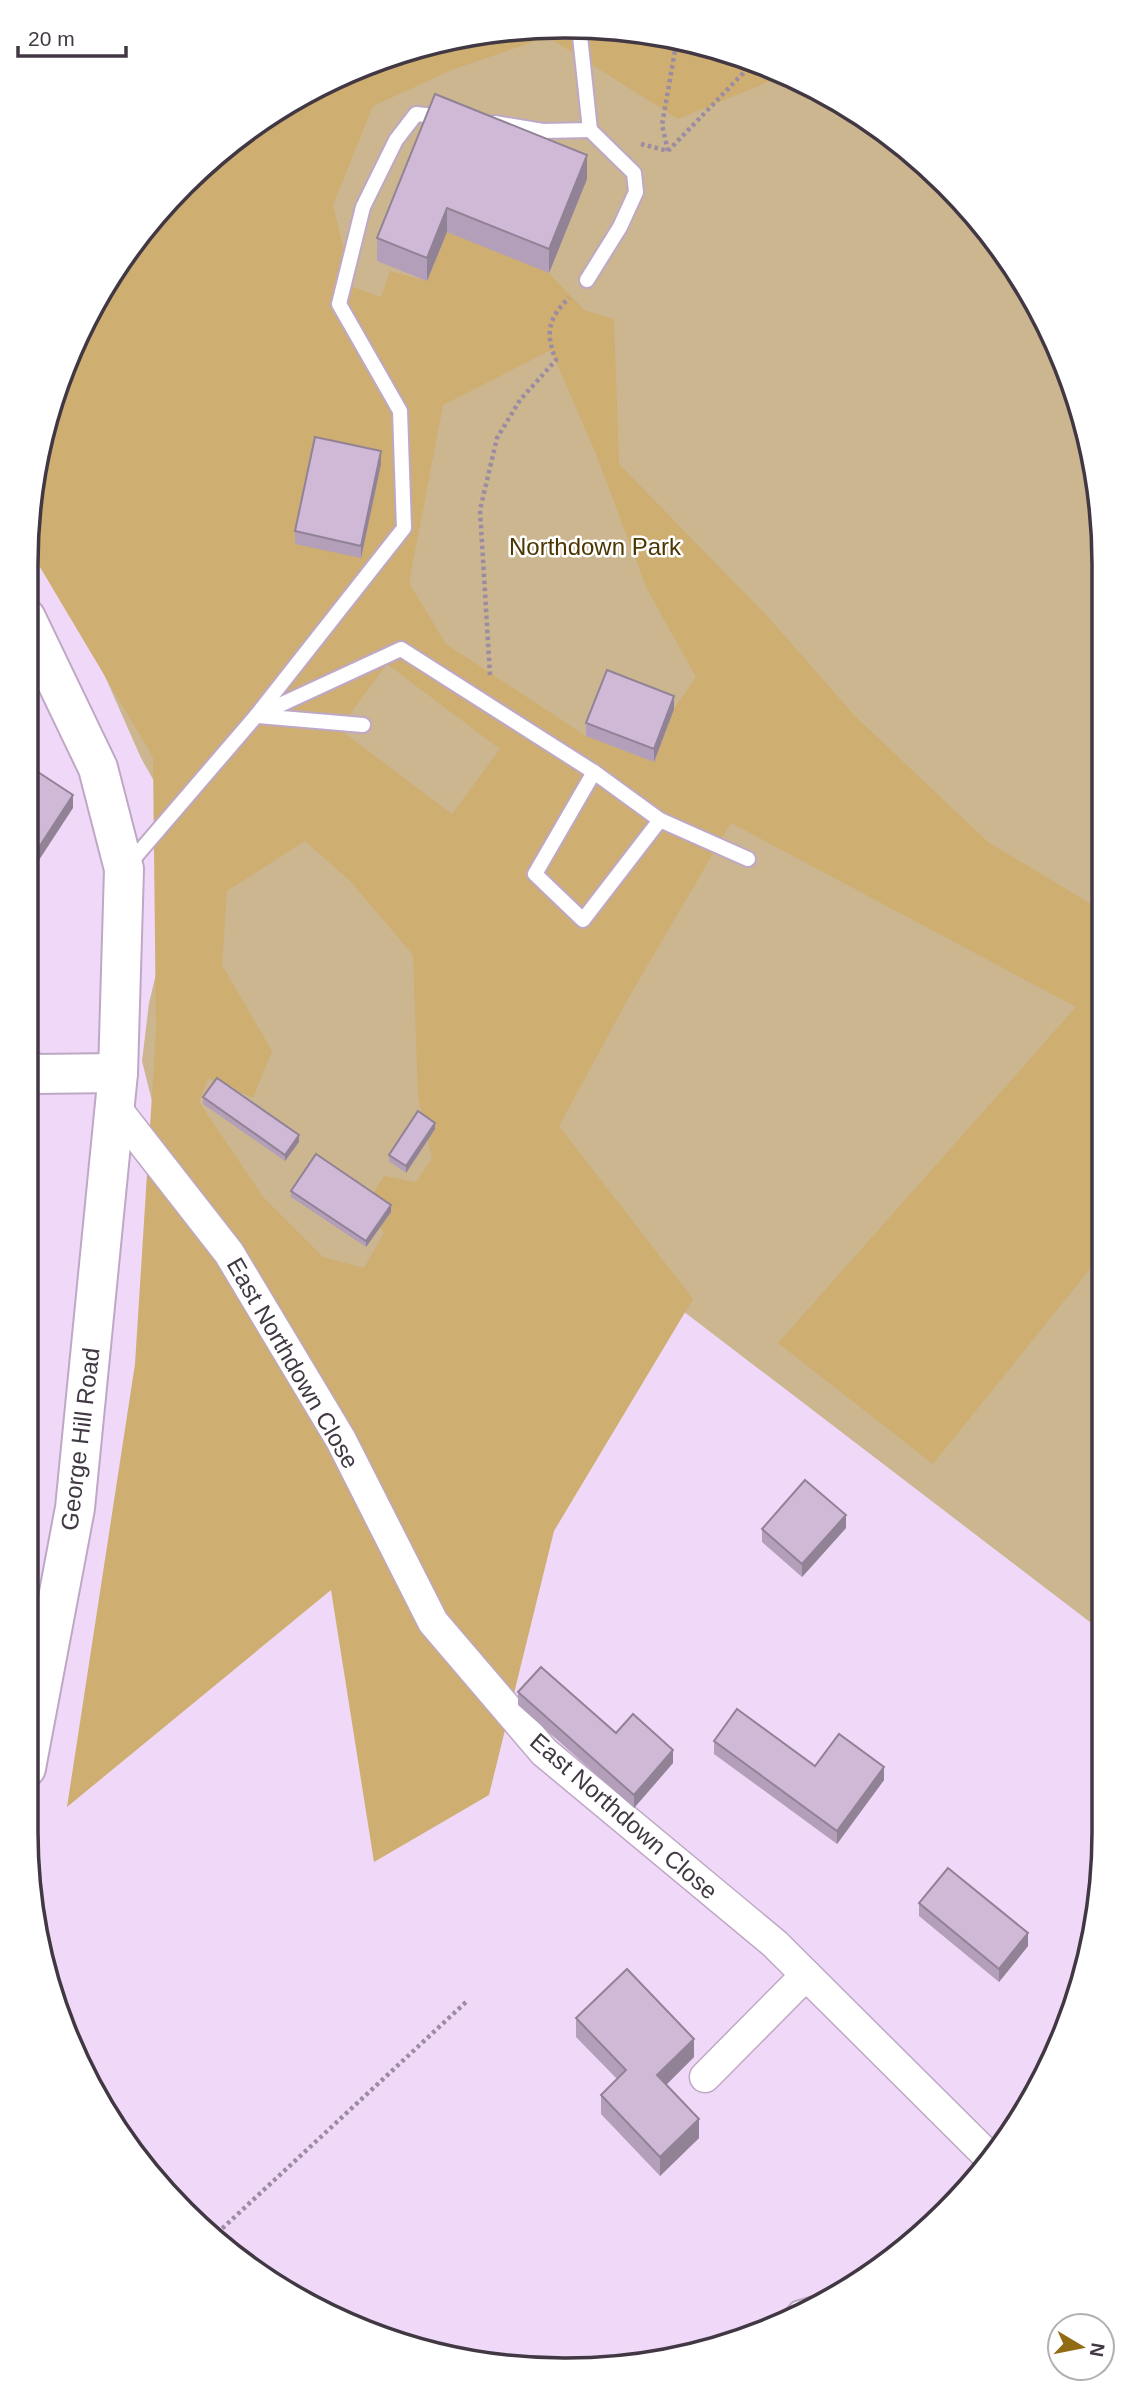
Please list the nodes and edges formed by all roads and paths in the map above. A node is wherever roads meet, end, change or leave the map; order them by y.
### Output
1 (580, 39) edge
2 (675, 50) edge
3 (746, 71) edge
4 (457, 119) edge
5 (485, 122) edge
6 (590, 130) junction
7 (587, 281) joint
8 (38, 643) edge
9 (491, 708) junction
10 (257, 716) junction
11 (363, 725) dead end
12 (594, 772) junction
13 (660, 820) junction
14 (748, 859) dead end
15 (124, 869) junction
16 (38, 1078) edge
17 (117, 1090) junction
18 (38, 1704) edge
19 (806, 1975) junction
20 (466, 2002) dead end
21 (705, 2077) dead end
22 (983, 2151) edge
23 (221, 2230) edge

1 - 6 lane
2 - 3 path
4 - 10 lane
5 - 6 lane
6 - 7 lane
7 - 9 path
8 - 15 main road, George Hill Road
9 - 10 lane
9 - 12 lane
10 - 11 lane
10 - 15 lane
12 - 13 lane
12 - 13 lane
13 - 14 lane
15 - 17 main road, George Hill Road
16 - 17 main road
17 - 18 main road, George Hill Road
17 - 19 street, East Northdown Close
19 - 21 street
19 - 22 street, East Northdown Close
20 - 23 path

